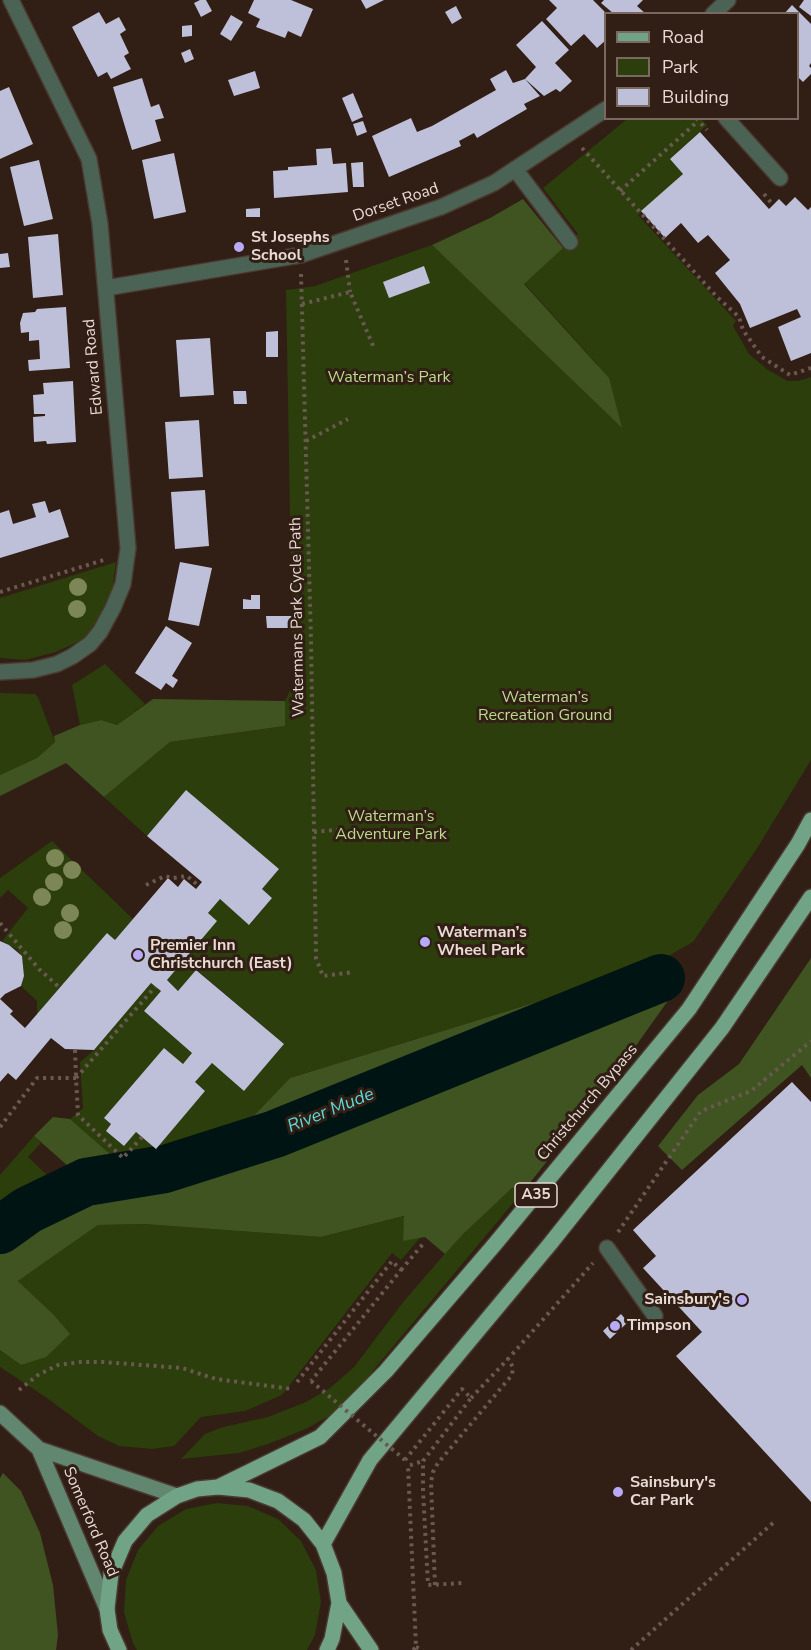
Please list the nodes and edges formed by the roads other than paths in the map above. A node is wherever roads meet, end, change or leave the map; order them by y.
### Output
1 (11, 0) edge
2 (728, 0) edge
3 (715, 12) edge
4 (604, 110) edge
5 (728, 120) edge
6 (515, 169) junction
7 (780, 178) dead end
8 (570, 242) dead end
9 (106, 288) junction
10 (0, 672) edge
11 (811, 820) edge
12 (811, 897) edge
13 (607, 1248) road end
14 (655, 1316) dead end
15 (0, 1413) edge
16 (39, 1449) junction
17 (218, 1487) junction
18 (177, 1496) junction
19 (323, 1544) junction
20 (339, 1603) junction
21 (107, 1609) junction
22 (110, 1630) junction
23 (103, 1650) edge
24 (119, 1650) edge
25 (327, 1650) edge
26 (371, 1650) edge

1 - 9 street, Edward Road
2 - 3 street
4 - 6 street, Dorset Road
5 - 7 street
6 - 8 street
6 - 9 street, Dorset Road
9 - 10 street, Edward Road
11 - 17 main road, Christchurch Bypass / A35
12 - 19 main road, A35
13 - 14 street
15 - 16 main road, Somerford Road
16 - 18 main road, Somerford Road
16 - 21 main road, Somerford Road
17 - 18 main road
17 - 19 main road
18 - 21 main road
19 - 20 main road
20 - 25 main road
20 - 26 main road
21 - 22 main road
22 - 23 main road
22 - 24 main road

